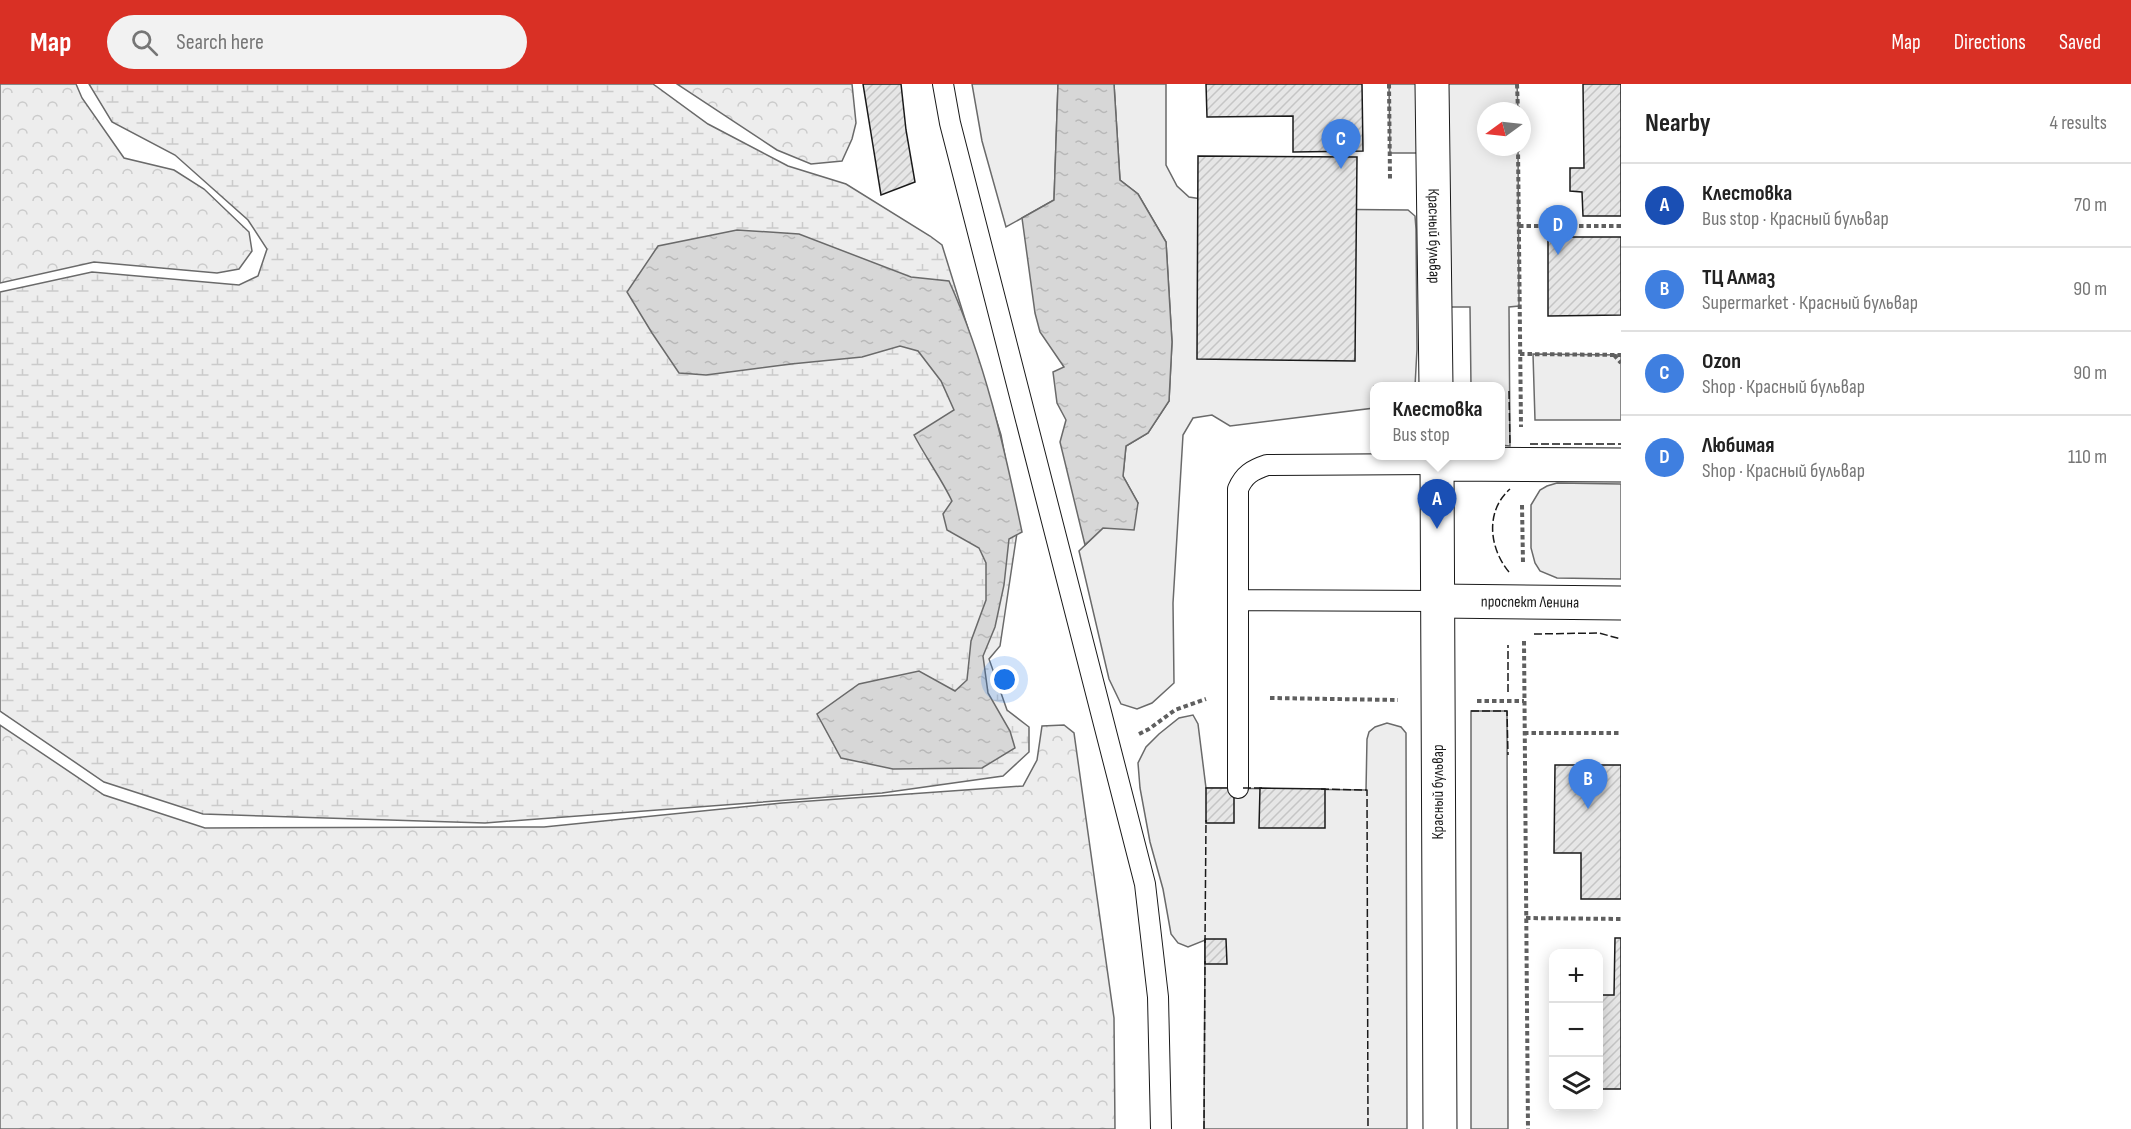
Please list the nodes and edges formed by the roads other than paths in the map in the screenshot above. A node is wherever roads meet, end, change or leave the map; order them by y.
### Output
1 (943, 84) edge
2 (1432, 84) edge
3 (1436, 382) edge
4 (1436, 460) edge
5 (1621, 465) edge
6 (1238, 600) junction
7 (1438, 600) junction
8 (1621, 603) edge
9 (1238, 788) dead end
10 (1161, 1129) edge
11 (1440, 1129) edge

1 - 10 lane
2 - 3 street, Красный бульвар
4 - 5 street
4 - 6 lane
4 - 7 street, Красный бульвар
6 - 7 lane
6 - 9 lane
7 - 8 street, проспект Ленина
7 - 11 street, Красный бульвар

